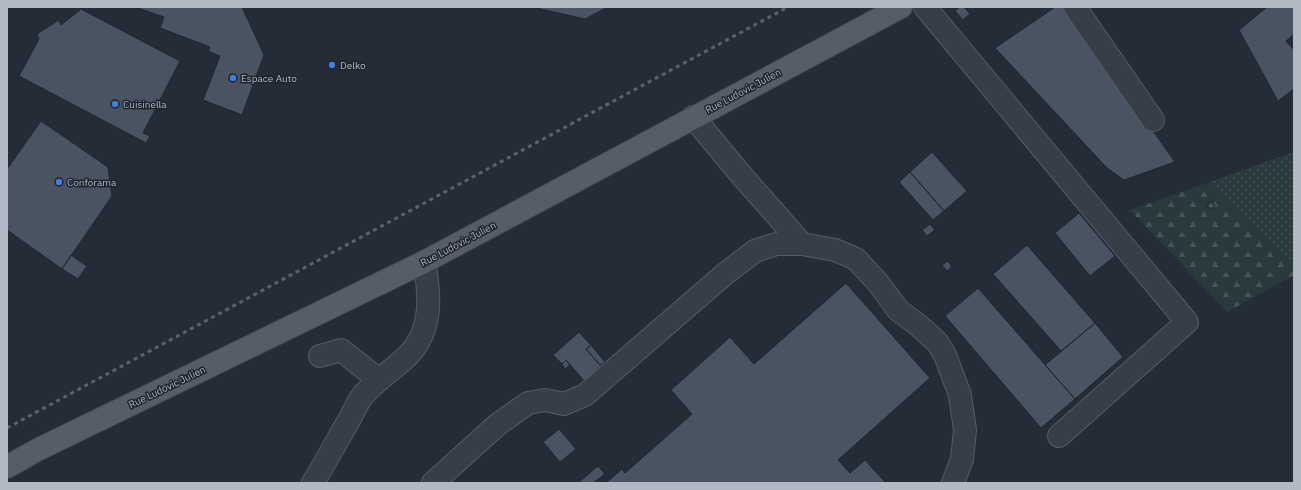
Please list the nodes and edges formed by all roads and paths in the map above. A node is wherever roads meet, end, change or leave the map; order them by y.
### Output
1 (901, 7) edge
2 (925, 7) edge
3 (1075, 7) edge
4 (694, 117) junction
5 (1154, 120) dead end
6 (802, 244) junction
7 (424, 262) junction
8 (320, 356) dead end
9 (379, 380) junction
10 (1059, 436) dead end
11 (7, 467) edge
12 (313, 483) edge
13 (433, 483) edge
14 (953, 483) edge

1 - 4 main road, Rue Ludovic Julien
2 - 10 lane
3 - 5 lane
4 - 6 lane
4 - 7 main road, Rue Ludovic Julien
6 - 13 lane
6 - 14 lane
7 - 9 lane
7 - 11 main road, Rue Ludovic Julien
8 - 9 lane
9 - 12 lane

